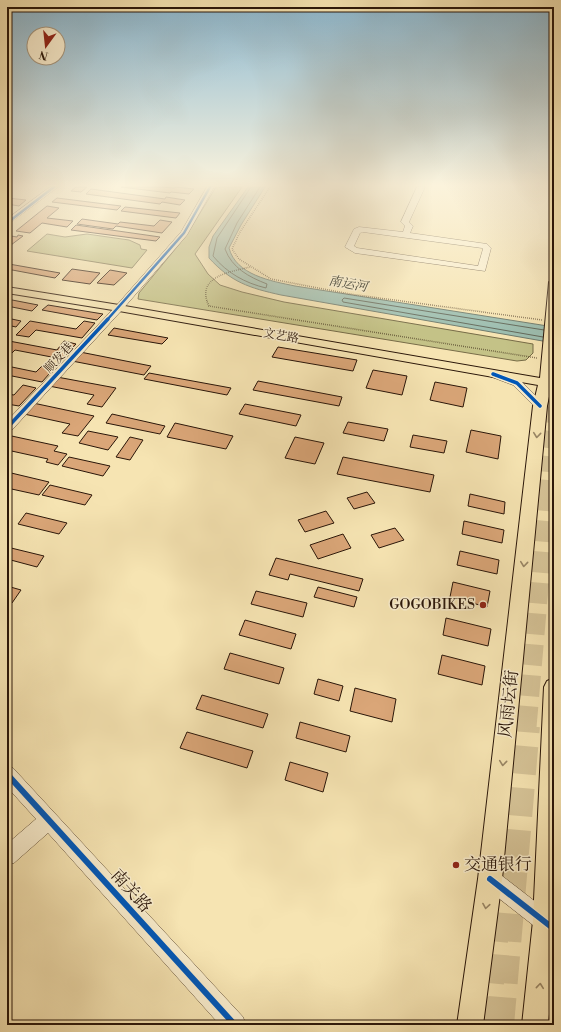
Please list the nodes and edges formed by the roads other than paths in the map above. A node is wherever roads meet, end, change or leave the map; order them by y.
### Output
1 (182, 235) edge
2 (355, 235) edge
3 (414, 235) edge
4 (7, 282) edge
5 (554, 282) edge
6 (7, 290) edge
7 (121, 304) junction
8 (493, 374) junction
9 (550, 379) edge
10 (540, 406) junction
11 (7, 428) edge
12 (554, 687) edge
13 (7, 774) edge
14 (49, 820) junction
15 (7, 856) edge
16 (490, 879) junction
17 (549, 925) edge
18 (235, 1025) edge
19 (470, 1025) edge
20 (535, 1025) edge

1 - 7 street, 顺发巷
2 - 3 street
4 - 7 main road, 文艺路
5 - 9 main road, 风雨坛街
6 - 7 main road, 文艺路
7 - 8 main road, 文艺路
7 - 9 main road, 文艺路
7 - 11 street, 顺发巷
8 - 9 main road, 文艺路
8 - 10 street
9 - 10 main road, 风雨坛街
10 -> 16 main road, 风雨坛街
12 - 17 main road
13 - 14 street, 南关路
14 - 15 street
14 - 18 street, 南关路
16 - 17 street
16 -> 19 main road, 风雨坛街
20 -> 17 main road

